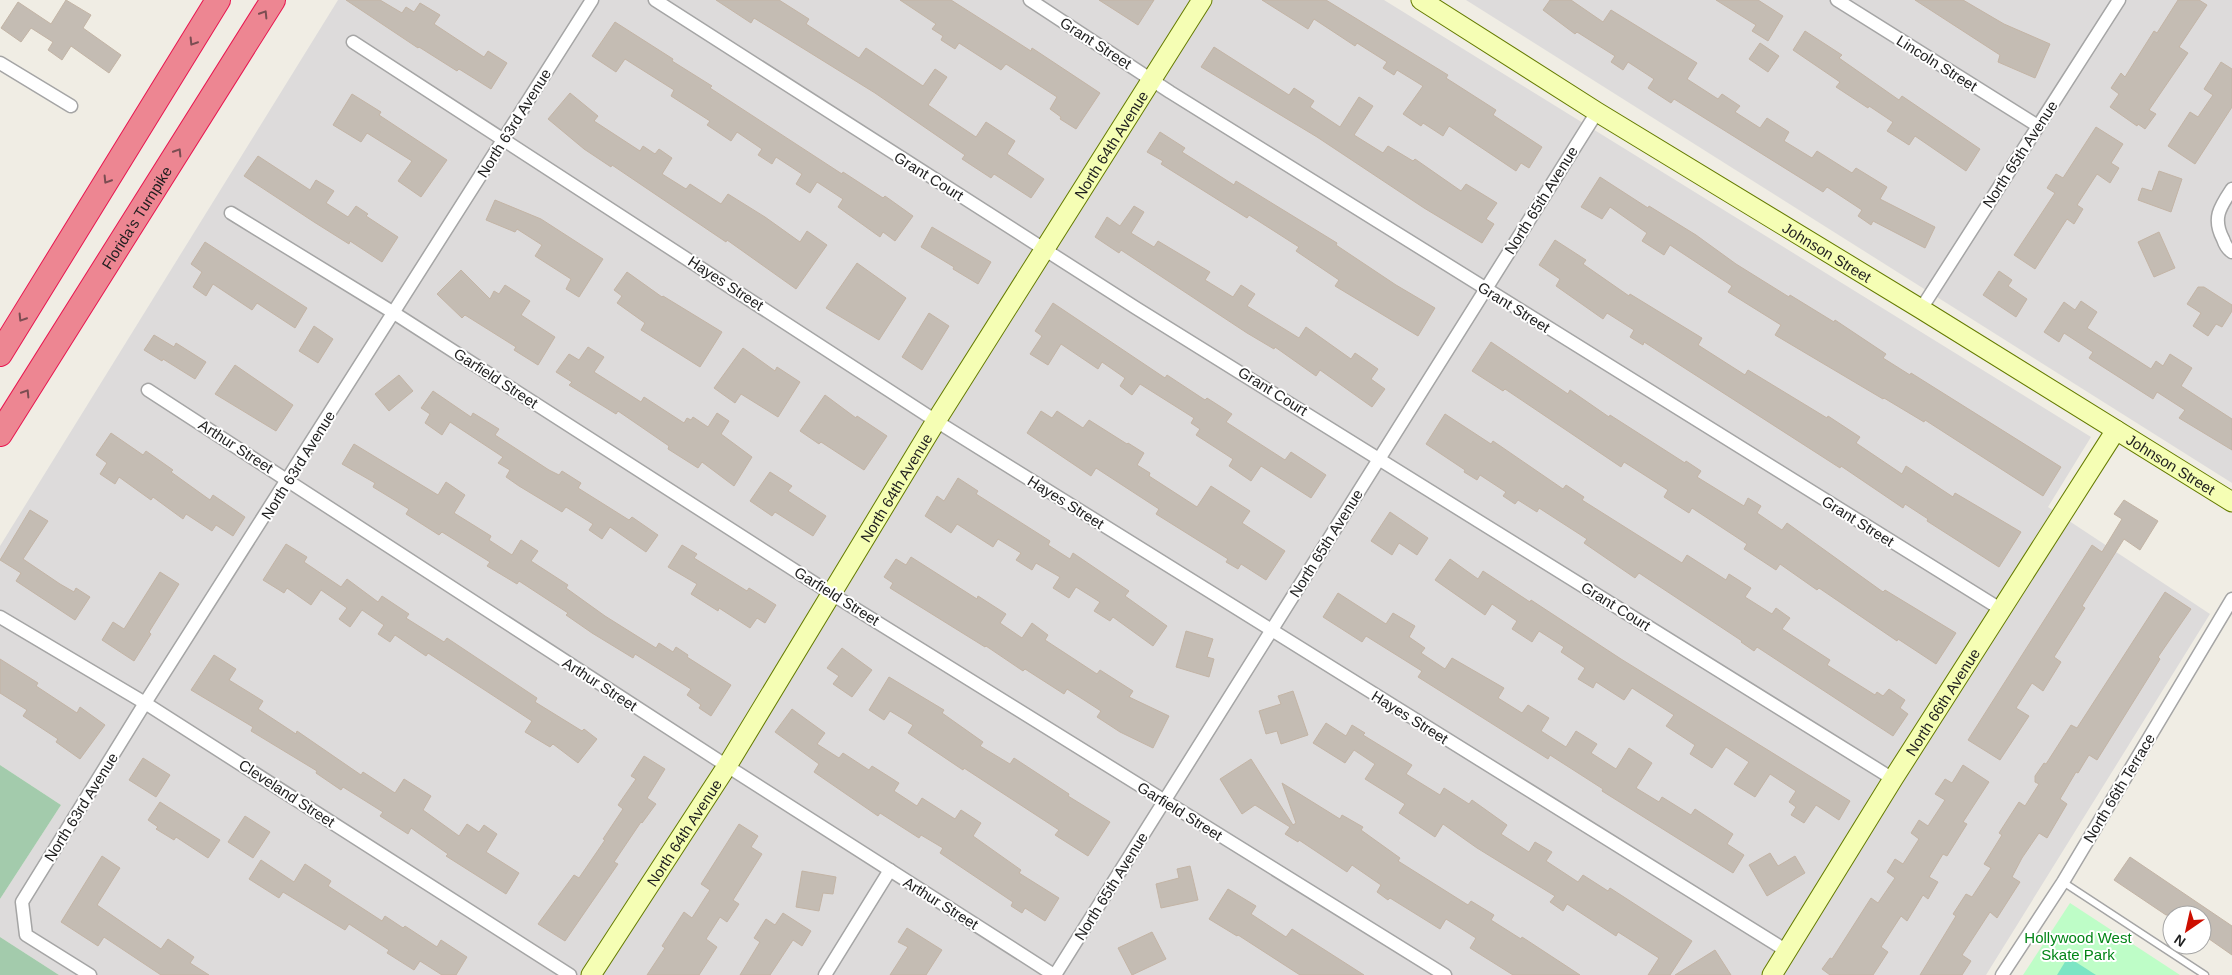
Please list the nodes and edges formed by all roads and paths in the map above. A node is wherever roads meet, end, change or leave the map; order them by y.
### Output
1 (218, 0) edge
2 (273, 0) edge
3 (592, 0) edge
4 (655, 0) edge
5 (1030, 0) edge
6 (1202, 0) edge
7 (1837, 0) edge
8 (2119, 0) edge
9 (1433, 3) edge
10 (353, 42) dead end
11 (0, 63) edge
12 (1152, 80) junction
13 (71, 106) dead end
14 (1597, 112) junction
15 (2038, 126) junction
16 (504, 138) junction
17 (2232, 189) edge
18 (231, 213) dead end
19 (1044, 249) junction
20 (2232, 252) edge
21 (1485, 289) junction
22 (1921, 309) junction
23 (394, 313) junction
24 (0, 354) edge
25 (148, 390) dead end
26 (936, 421) junction
27 (2116, 430) junction
28 (0, 434) edge
29 (1380, 458) junction
30 (289, 480) junction
31 (2232, 502) edge
32 (830, 593) junction
33 (2232, 598) edge
34 (2002, 610) junction
35 (0, 617) edge
36 (1271, 630) junction
37 (146, 703) junction
38 (727, 766) junction
39 (1893, 779) junction
40 (1165, 801) junction
41 (890, 870) junction
42 (2063, 882) junction
43 (1787, 951) junction
44 (90, 975) edge
45 (570, 975) edge
46 (591, 975) edge
47 (825, 975) edge
48 (1055, 975) edge
49 (1445, 975) edge
50 (1772, 975) edge
51 (2002, 975) edge
52 (2205, 975) edge

1 -> 24 highway
28 -> 2 highway, Florida's Turnpike
3 - 16 street, North 63rd Avenue
4 - 19 street, Grant Court
5 - 12 street, Grant Street
6 - 12 street, North 64th Avenue
7 - 15 street, Lincoln Street
8 - 15 street, North 65th Avenue
9 - 14 street, Johnson Street
10 - 16 street, Hayes Street
11 - 13 street
12 - 19 street, North 64th Avenue
12 - 21 street, Grant Street
14 - 21 street, North 65th Avenue
14 - 22 street, Johnson Street
15 - 22 street, North 65th Avenue
16 - 23 street, North 63rd Avenue
16 - 26 street, Hayes Street
17 - 20 street
18 - 23 street, Garfield Street
19 - 26 street, North 64th Avenue
19 - 29 street, Grant Court
21 - 29 street, North 65th Avenue
21 - 34 street, Grant Street
22 - 27 street, Johnson Street
23 - 30 street, North 63rd Avenue
23 - 32 street, Garfield Street
25 - 30 street, Arthur Street
26 - 32 street, North 64th Avenue
26 - 36 street, Hayes Street
27 - 31 street, Johnson Street
27 - 34 street, North 66th Avenue
29 - 36 street, North 65th Avenue
29 - 39 street, Grant Court
30 - 37 street, North 63rd Avenue
30 - 38 street, Arthur Street
32 - 38 street, North 64th Avenue
32 - 40 street, Garfield Street
33 - 42 street, North 66th Terrace
34 - 39 street, North 66th Avenue
35 - 37 street, Cleveland Street
36 - 40 street, North 65th Avenue
36 - 43 street, Hayes Street
37 - 44 street, North 63rd Avenue
37 - 45 street, Cleveland Street
38 - 41 street, Arthur Street
38 - 46 street, North 64th Avenue
39 - 43 street, North 66th Avenue
40 - 48 street, North 65th Avenue
40 - 49 street, Garfield Street
41 - 47 street
41 - 48 street, Arthur Street
42 - 51 street, North 66th Terrace
42 - 52 lane
43 - 50 street, North 66th Avenue

